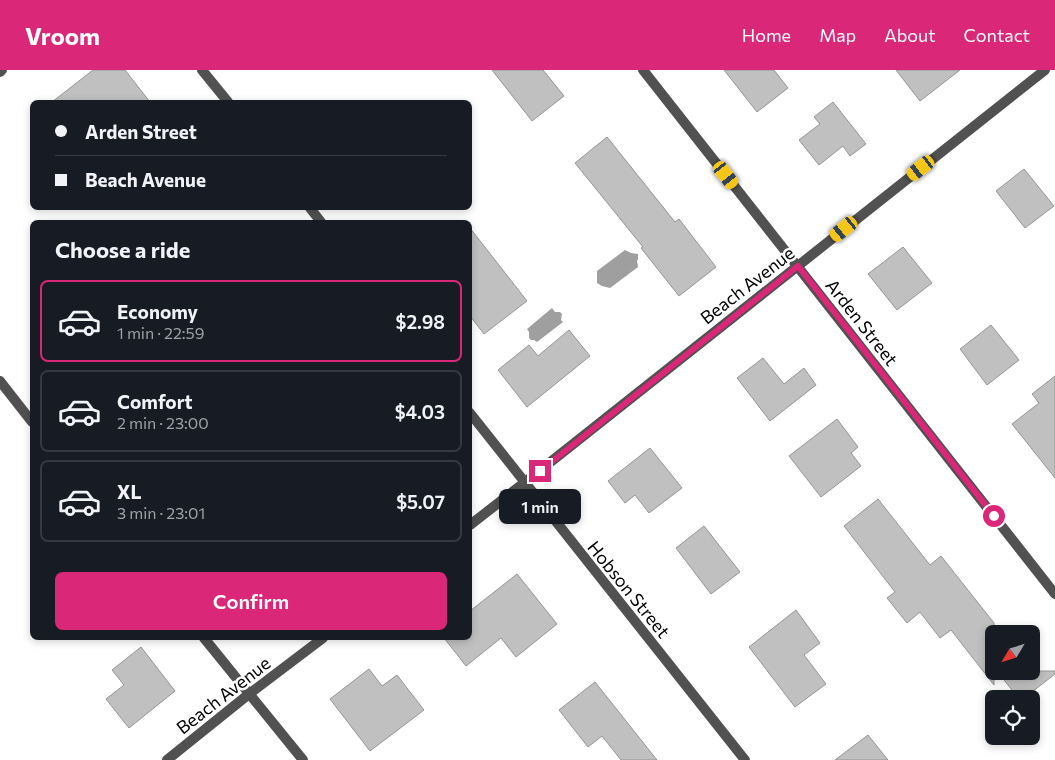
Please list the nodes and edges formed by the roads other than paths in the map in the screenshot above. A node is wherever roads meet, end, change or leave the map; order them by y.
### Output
1 (202, 70) edge
2 (643, 70) edge
3 (1045, 70) edge
4 (226, 100) edge
5 (312, 210) edge
6 (319, 220) edge
7 (798, 266) junction
8 (0, 381) edge
9 (472, 416) edge
10 (30, 419) edge
11 (524, 483) junction
12 (472, 523) edge
13 (1055, 594) edge
14 (206, 640) edge
15 (320, 640) edge
16 (249, 694) junction
17 (167, 760) edge
18 (303, 760) edge
19 (745, 760) edge

1 - 4 street
2 - 7 street, Arden Street
3 - 7 street, Beach Avenue
5 - 6 street
7 - 11 street, Beach Avenue
7 - 13 street, Arden Street
8 - 10 street
9 - 11 street, Hobson Street
11 - 12 street, Beach Avenue
11 - 19 street, Hobson Street
14 - 16 street
15 - 16 street, Beach Avenue
16 - 17 street, Beach Avenue
16 - 18 street

